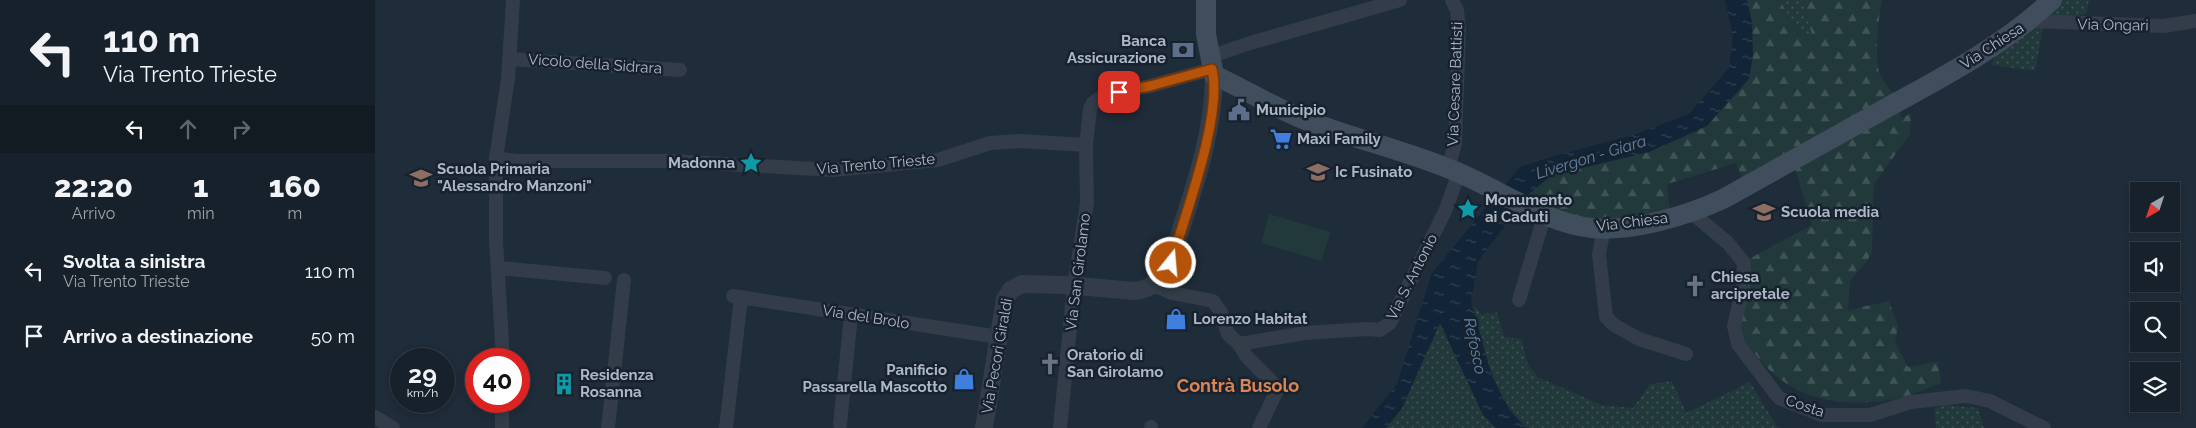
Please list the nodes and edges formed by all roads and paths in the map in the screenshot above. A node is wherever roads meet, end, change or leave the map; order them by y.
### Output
1 (513, 0) edge
2 (1206, 0) edge
3 (1400, 0) edge
4 (1452, 0) edge
5 (2052, 0) edge
6 (1357, 6) edge
7 (2196, 21) edge
8 (2029, 22) junction
9 (509, 59) junction
10 (1212, 67) junction
11 (680, 70) dead end
12 (1086, 145) junction
13 (496, 158) junction
14 (1454, 170) junction
15 (1692, 213) junction
16 (1545, 214) junction
17 (1604, 228) junction
18 (499, 268) junction
19 (605, 278) dead end
20 (624, 280) dead end
21 (1154, 285) junction
22 (1074, 286) junction
23 (1519, 300) dead end
24 (851, 315) junction
25 (999, 337) junction
26 (1239, 344) junction
27 (503, 348) edge
28 (1685, 354) dead end
29 (502, 413) edge
30 (375, 417) edge
31 (840, 424) dead end
32 (393, 428) edge
33 (502, 428) edge
34 (609, 428) edge
35 (727, 428) edge
36 (985, 428) edge
37 (1061, 428) edge
38 (1259, 428) edge
39 (2044, 428) edge

1 - 9 street
2 - 10 main road
3 - 6 street
4 - 14 street, Via Cesare Battisti
5 - 8 main road, Via Chiesa
6 - 10 street
7 - 8 street, Via Ongari
8 - 15 main road, Via Chiesa
9 - 11 street, Vicolo della Sidrara
9 - 13 street
10 - 12 street
10 - 14 main road, Via Chiesa
10 - 21 street
12 - 13 street, Via Trento Trieste
12 - 22 street, Via San Girolamo
13 - 18 street
14 - 16 main road, Via Chiesa
14 - 26 street, Via S. Antonio
15 - 17 main road, Via Chiesa
15 - 39 street, Costa
16 - 17 main road, Via Chiesa
16 - 23 street
17 - 28 street
18 - 19 street
18 - 27 street
20 - 34 street
21 - 22 street, Via Pecori Giraldi
21 - 26 street
22 - 25 street, Via Pecori Giraldi
22 - 37 street, Via San Girolamo
24 - 25 street, Via del Brolo
24 - 31 street
24 - 35 street, Via del Brolo
25 - 36 street, Via Pecori Giraldi
26 - 38 street
29 - 33 street
30 - 32 street

